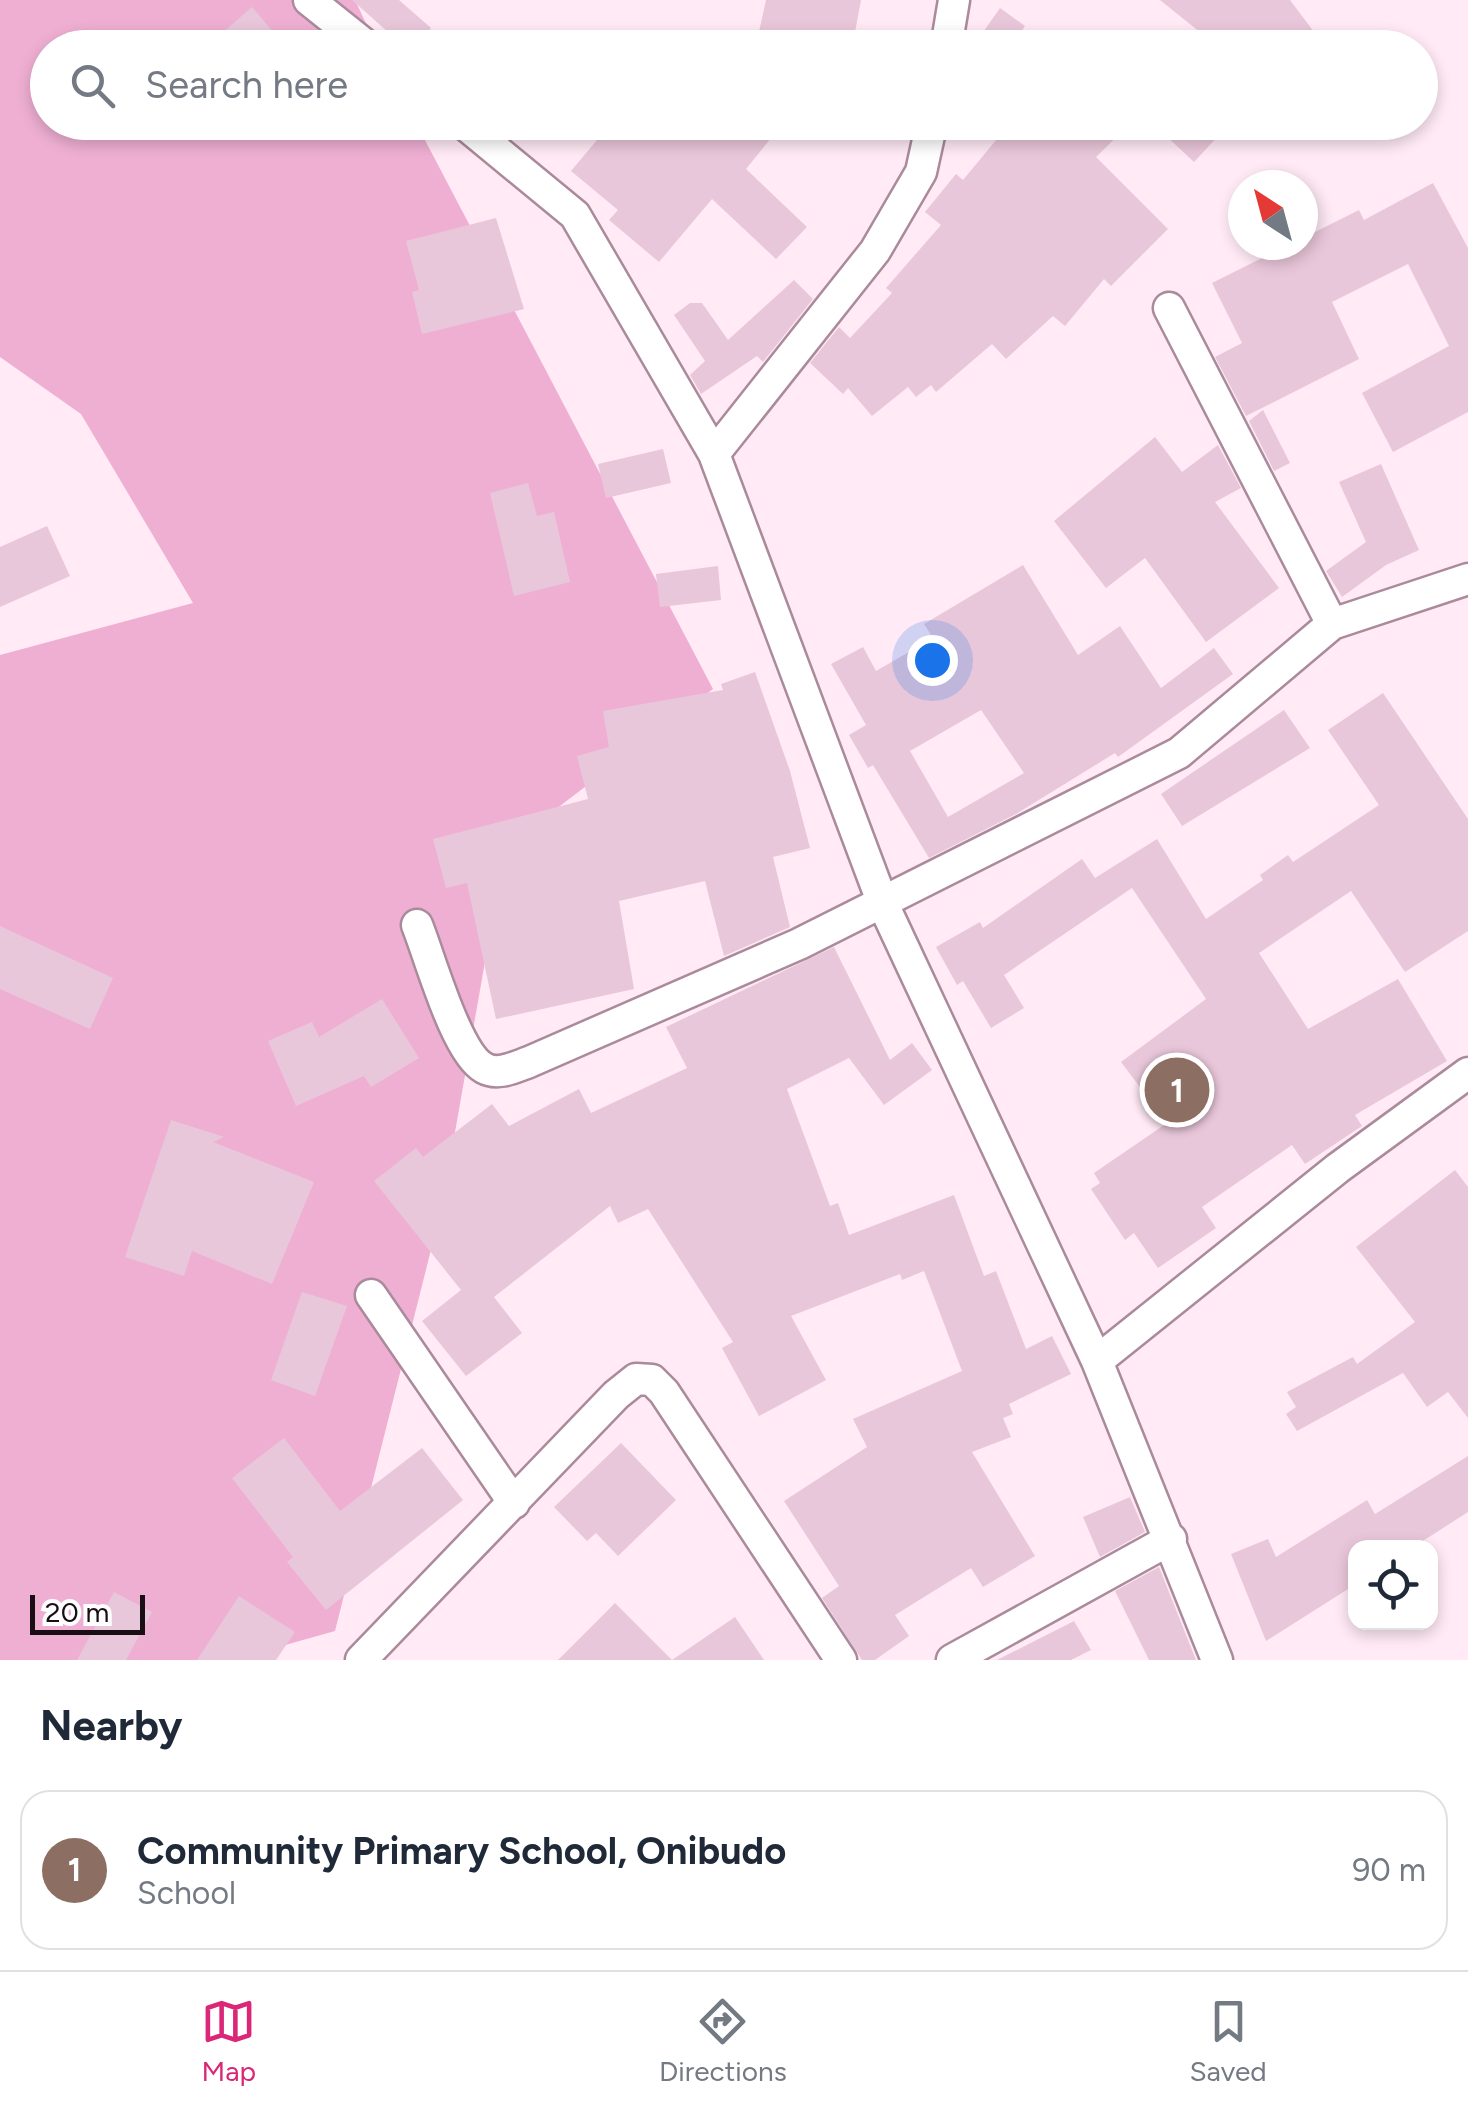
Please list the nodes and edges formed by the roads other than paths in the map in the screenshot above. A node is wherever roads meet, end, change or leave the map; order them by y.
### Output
1 (309, 0) edge
2 (954, 0) edge
3 (346, 30) edge
4 (949, 30) edge
5 (484, 140) edge
6 (928, 140) edge
7 (1169, 308) dead end
8 (714, 454) junction
9 (1468, 579) edge
10 (1332, 624) junction
11 (883, 904) junction
12 (417, 925) dead end
13 (1468, 1074) edge
14 (370, 1295) dead end
15 (1098, 1362) junction
16 (514, 1502) junction
17 (1171, 1539) junction
18 (361, 1660) edge
19 (841, 1660) edge
20 (952, 1660) edge
21 (1216, 1660) edge

1 - 3 street
2 - 4 street
5 - 8 street
6 - 8 street
7 - 10 street
8 - 11 street
9 - 10 street
10 - 11 street
11 - 12 street
11 - 15 street
13 - 15 street
14 - 16 street
15 - 17 street
16 - 18 street
16 - 19 street
17 - 20 street
17 - 21 street

